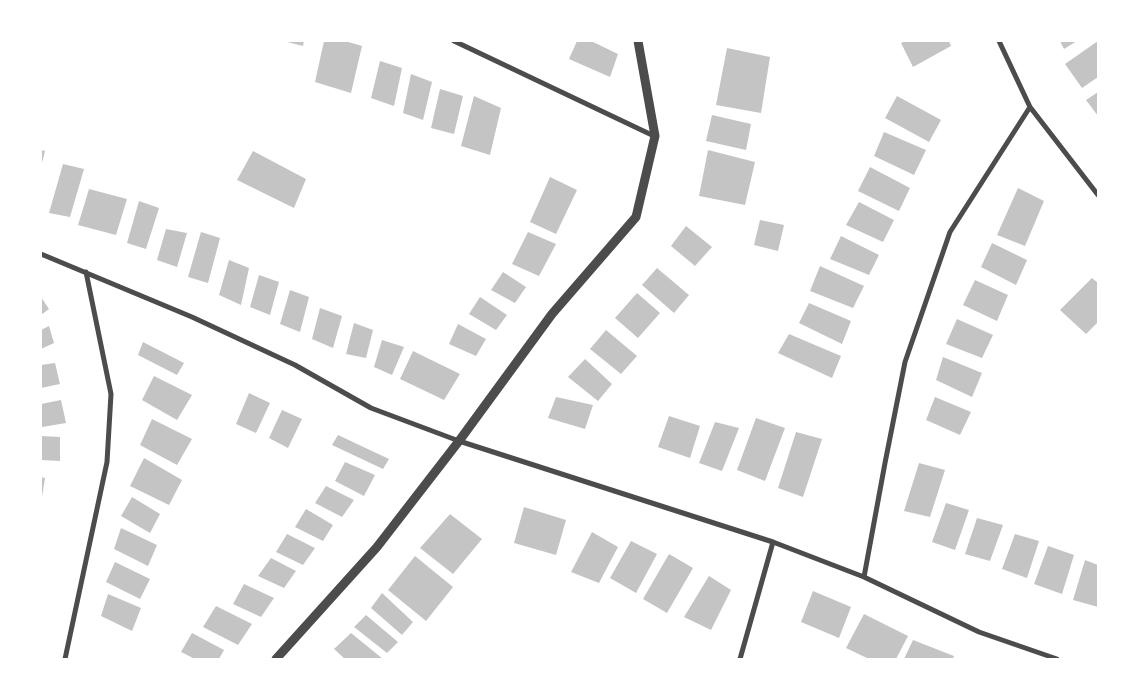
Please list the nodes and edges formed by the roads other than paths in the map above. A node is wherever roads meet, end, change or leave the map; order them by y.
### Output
1 (454, 41) edge
2 (638, 41) edge
3 (999, 41) edge
4 (1030, 108) junction
5 (655, 136) junction
6 (1098, 195) edge
7 (41, 254) edge
8 (86, 272) junction
9 (459, 441) junction
10 (773, 542) junction
11 (864, 577) junction
12 (65, 659) edge
13 (276, 659) edge
14 (740, 659) edge
15 (1057, 659) edge

1 - 5 street
2 - 5 street
3 - 4 street
4 - 6 street
4 - 11 street
5 - 9 street
7 - 8 street
8 - 9 street
8 - 12 street
9 - 10 street
9 - 13 street
10 - 11 street
10 - 14 street
11 - 15 street

